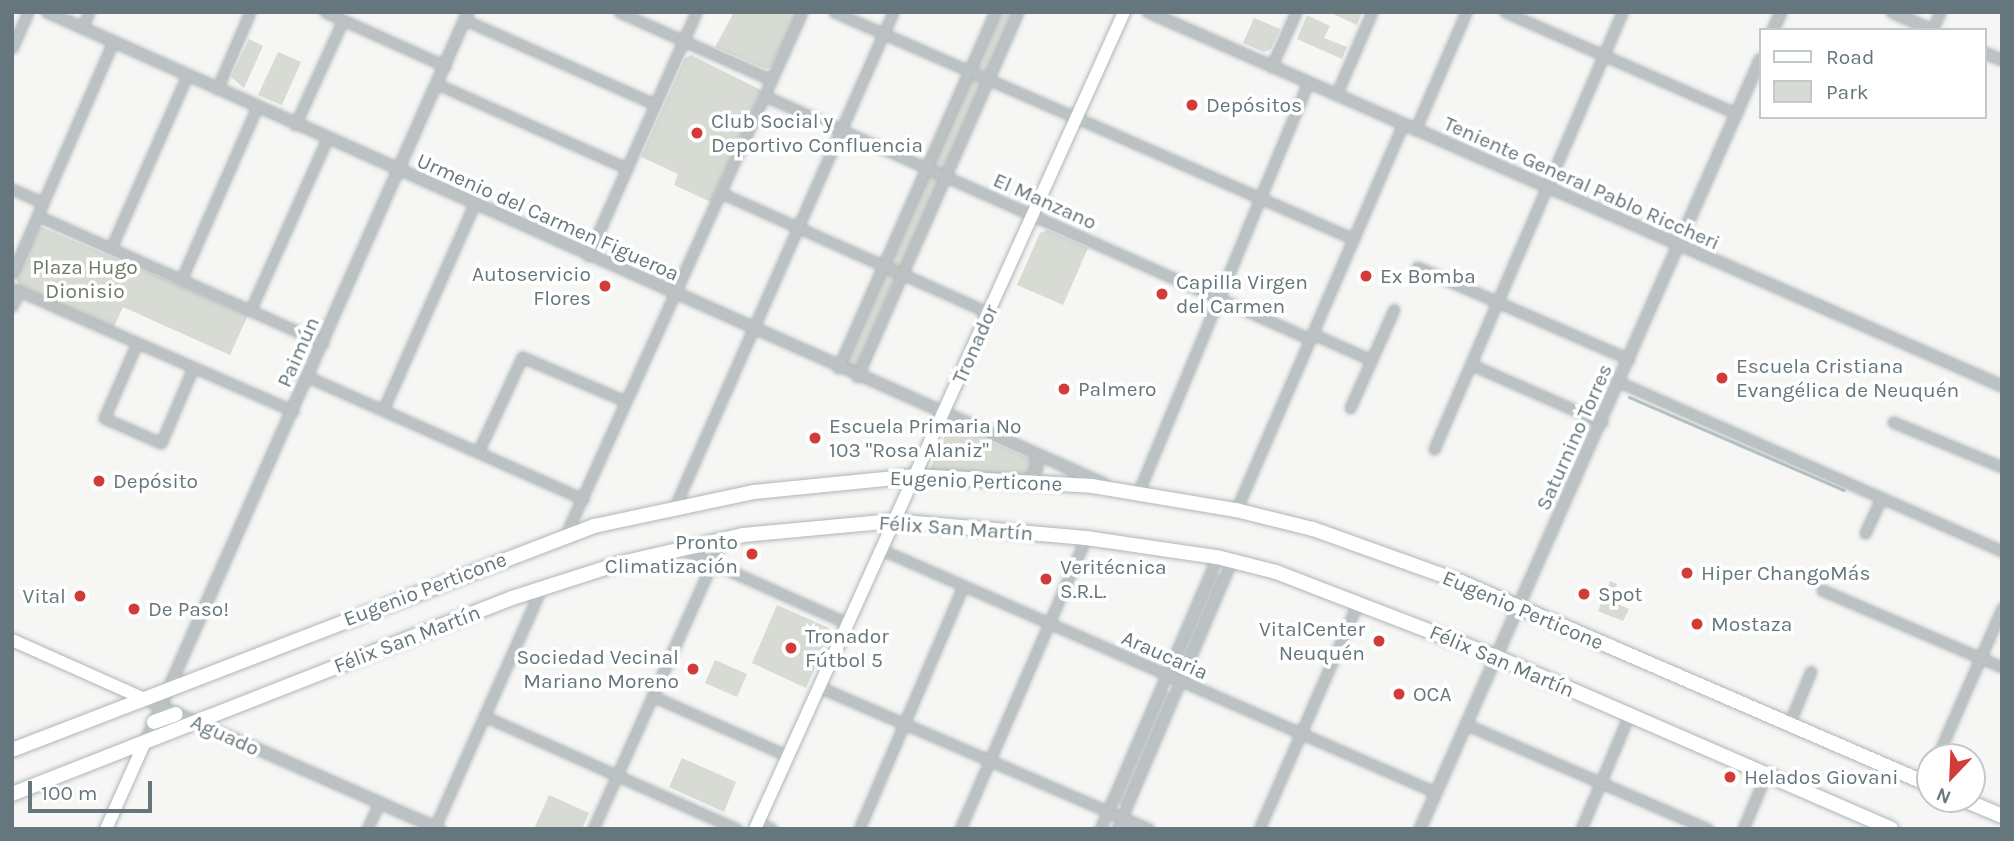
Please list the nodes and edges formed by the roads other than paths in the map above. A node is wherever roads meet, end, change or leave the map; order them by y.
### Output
1 (28, 12) edge
2 (47, 12) edge
3 (89, 12) edge
4 (250, 12) edge
5 (326, 12) edge
6 (619, 12) edge
7 (696, 12) edge
8 (802, 12) edge
9 (834, 12) edge
10 (893, 12) edge
11 (995, 12) edge
12 (1018, 12) edge
13 (1124, 12) edge
14 (1148, 12) edge
15 (1296, 12) edge
16 (1372, 12) edge
17 (1466, 12) edge
18 (1505, 12) edge
19 (1622, 12) edge
20 (1781, 12) edge
21 (1892, 12) edge
22 (1940, 12) edge
23 (467, 16) edge
24 (343, 20) junction
25 (82, 28) junction
26 (1774, 28) edge
27 (1928, 28) edge
28 (1933, 28) edge
29 (883, 34) junction
30 (683, 41) junction
31 (113, 43) junction
32 (12, 48) edge
33 (1604, 55) junction
34 (1758, 65) edge
35 (445, 66) junction
36 (1271, 67) junction
37 (969, 72) junction
38 (187, 76) junction
39 (772, 80) junction
40 (988, 80) junction
41 (1308, 83) junction
42 (437, 84) junction
43 (217, 89) junction
44 (1336, 95) junction
45 (765, 96) junction
46 (655, 104) junction
47 (257, 107) junction
48 (1737, 114) junction
49 (1076, 119) junction
50 (295, 124) junction
51 (1403, 125) junction
52 (841, 130) junction
53 (1415, 130) junction
54 (327, 139) junction
55 (627, 168) junction
56 (927, 168) junction
57 (399, 172) junction
58 (946, 176) junction
59 (1547, 188) junction
60 (12, 190) edge
61 (721, 193) junction
62 (1260, 199) junction
63 (43, 203) junction
64 (474, 205) junction
65 (1033, 215) junction
66 (38, 216) junction
67 (798, 228) junction
68 (1354, 239) junction
69 (1679, 246) junction
70 (111, 248) junction
71 (587, 256) junction
72 (884, 266) junction
73 (1417, 267) dead end
74 (12, 274) edge
75 (902, 274) junction
76 (181, 280) junction
77 (16, 290) edge
78 (674, 295) junction
79 (1219, 298) junction
80 (1499, 302) junction
81 (12, 306) edge
82 (1394, 309) dead end
83 (250, 311) junction
84 (989, 313) junction
85 (752, 330) junction
86 (1311, 336) junction
87 (136, 343) junction
88 (323, 343) junction
89 (1629, 359) junction
90 (1371, 360) junction
91 (1472, 365) junction
92 (193, 368) junction
93 (838, 369) junction
94 (308, 377) junction
95 (857, 377) junction
96 (1619, 382) junction
97 (2002, 386) edge
98 (625, 401) junction
99 (1350, 408) dead end
100 (383, 410) junction
101 (293, 411) junction
102 (943, 415) junction
103 (1602, 422) junction
104 (1893, 422) dead end
105 (1434, 449) dead end
106 (478, 452) junction
107 (1035, 454) junction
108 (2002, 467) edge
109 (915, 476) junction
110 (1028, 481) junction
111 (1116, 490) junction
112 (1138, 493) junction
113 (583, 499) junction
114 (1881, 499) junction
115 (675, 506) junction
116 (1236, 510) junction
117 (893, 521) junction
118 (1866, 533) dead end
119 (565, 536) junction
120 (1086, 538) junction
121 (723, 539) junction
122 (678, 548) junction
123 (880, 549) junction
124 (2002, 551) edge
125 (1217, 557) junction
126 (1232, 560) junction
127 (712, 563) junction
128 (963, 586) junction
129 (541, 589) junction
130 (1822, 590) dead end
131 (1358, 602) junction
132 (1520, 608) junction
133 (2002, 608) edge
134 (847, 623) junction
135 (1049, 623) junction
136 (12, 640) edge
137 (1494, 656) junction
138 (1980, 658) junction
139 (2002, 667) edge
140 (1811, 671) dead end
141 (1167, 675) junction
142 (1180, 681) junction
143 (169, 687) junction
144 (819, 687) junction
145 (653, 696) junction
146 (142, 698) junction
147 (160, 707) junction
148 (176, 714) junction
149 (1629, 715) junction
150 (484, 716) junction
151 (153, 722) junction
152 (194, 722) junction
153 (904, 724) junction
154 (1465, 724) junction
155 (1788, 724) junction
156 (1301, 733) junction
157 (145, 742) junction
158 (1943, 743) edge
159 (12, 750) edge
160 (788, 756) junction
161 (990, 761) junction
162 (1766, 774) junction
163 (617, 775) junction
164 (1916, 775) edge
165 (1600, 782) junction
166 (1435, 792) junction
167 (12, 794) edge
168 (379, 803) junction
169 (1108, 811) junction
170 (1122, 817) junction
171 (757, 826) edge
172 (436, 828) edge
173 (106, 829) edge
174 (366, 829) edge
175 (593, 829) edge
176 (737, 829) edge
177 (772, 829) edge
178 (859, 829) edge
179 (960, 829) edge
180 (1100, 829) edge
181 (1117, 829) edge
182 (1150, 829) edge
183 (1259, 829) edge
184 (1420, 829) edge
185 (1581, 829) edge
186 (1709, 829) edge
187 (1743, 829) edge
188 (1891, 829) edge

1 - 32 street
2 - 25 street, Urmenio del Carmen Figueroa
3 - 25 street
4 - 43 street
5 - 24 street
6 - 30 street
7 - 30 street
8 - 39 street
9 - 29 street
10 - 29 street
11 - 37 street
12 - 40 street
13 - 49 main road, Tronador
14 - 36 street, Teniente General Pablo Riccheri
15 - 36 street
16 - 44 street
17 - 53 street
18 - 33 street
19 - 33 street
20 - 26 street
21 - 27 street
22 - 28 street
23 - 35 street, Paimún
23 - 46 street
24 - 35 street
24 - 50 street
25 - 31 street, Urmenio del Carmen Figueroa
29 - 37 street
29 - 52 street
30 - 39 street
30 - 46 street
31 - 38 street, Urmenio del Carmen Figueroa
31 - 63 street
33 - 48 street
33 - 59 street
34 - 48 street, Saturnino Torres
35 - 42 street, Paimún
36 - 41 street, Teniente General Pablo Riccheri
37 - 40 street
37 - 56 street
38 - 43 street, Urmenio del Carmen Figueroa
38 - 70 street
39 - 45 street
40 - 49 street
40 - 58 street
41 - 44 street, Teniente General Pablo Riccheri
41 - 62 street
42 - 55 street
42 - 57 street, Paimún
43 - 47 street, Urmenio del Carmen Figueroa
44 - 51 street, Teniente General Pablo Riccheri
45 - 52 street, El Manzano
45 - 61 street
46 - 55 street
47 - 50 street, Urmenio del Carmen Figueroa
47 - 76 street
48 - 69 street, Saturnino Torres
49 - 62 street
49 - 65 main road, Tronador
50 - 54 street, Urmenio del Carmen Figueroa
51 - 53 street, Teniente General Pablo Riccheri
51 - 68 street
52 - 56 street, El Manzano
52 - 67 street
53 - 59 street, Teniente General Pablo Riccheri
54 - 57 street, Urmenio del Carmen Figueroa
54 - 83 street
55 - 71 street
56 - 58 street, El Manzano
56 - 72 street
57 - 64 street, Urmenio del Carmen Figueroa
57 - 88 street, Paimún
58 - 65 street, El Manzano
58 - 75 street
59 - 69 street, Teniente General Pablo Riccheri
59 - 80 street
60 - 63 street
61 - 67 street
61 - 78 street
62 - 68 street
62 - 79 street
63 - 66 street
64 - 71 street, Urmenio del Carmen Figueroa
64 - 100 street
65 - 79 street, El Manzano
65 - 84 main road, Tronador
66 - 70 street
66 - 74 street
67 - 72 street
67 - 85 street
68 - 86 street
69 - 89 street, Saturnino Torres
69 - 97 street, Teniente General Pablo Riccheri
70 - 76 street
71 - 78 street, Urmenio del Carmen Figueroa
72 - 75 street
72 - 93 street
73 - 80 street
75 - 84 street
75 - 95 street
76 - 83 street
77 - 81 street
77 - 87 street
78 - 85 street, Urmenio del Carmen Figueroa
78 - 98 street
79 - 86 street, El Manzano
79 - 112 street
80 - 89 street
80 - 91 street
82 - 90 street
83 - 88 street
84 - 102 main road, Tronador
85 - 93 street, Urmenio del Carmen Figueroa
85 - 115 street
86 - 90 street, El Manzano
86 - 116 street
87 - 92 street
87 - 92 street
88 - 94 street, Paimún
89 - 96 street, Saturnino Torres
90 - 99 street
91 - 103 street
91 - 105 street
92 - 101 street
93 - 95 street, Urmenio del Carmen Figueroa
94 - 100 street
94 - 101 street, Paimún
95 - 102 street, Urmenio del Carmen Figueroa
96 - 103 street, Saturnino Torres
96 - 114 street
98 - 106 street
98 - 113 street
100 - 106 street
101 - 143 street, Paimún
102 - 107 street, Urmenio del Carmen Figueroa
102 - 109 main road, Tronador
103 - 132 street, Saturnino Torres
104 - 108 street
106 - 113 street
107 - 110 street
107 - 111 street, Urmenio del Carmen Figueroa
109 - 110 highway, Eugenio Perticone
109 - 115 highway, Eugenio Perticone
109 - 117 main road, Tronador
110 - 111 highway, Eugenio Perticone
111 - 112 highway, Eugenio Perticone
112 - 116 highway, Eugenio Perticone
113 - 119 street
114 - 118 street
114 - 124 street
115 - 119 highway, Eugenio Perticone
116 - 132 highway, Eugenio Perticone
117 - 120 highway, Félix San Martín
117 - 121 highway, Félix San Martín
117 - 123 main road, Tronador
119 - 143 highway, Eugenio Perticone
120 - 125 highway, Félix San Martín
120 - 135 street
121 - 122 highway, Félix San Martín
121 - 127 street
122 - 127 street
122 - 129 highway, Félix San Martín
123 - 128 street, Araucaria
123 - 134 main road, Tronador
125 - 126 highway, Félix San Martín
125 - 141 street
126 - 131 highway, Félix San Martín
126 - 142 street
127 - 134 street
127 - 145 street
128 - 135 street, Araucaria
128 - 153 street
129 - 150 street
129 - 152 highway, Félix San Martín
130 - 138 street
131 - 137 highway, Félix San Martín
131 - 156 street
132 - 137 street, Saturnino Torres
132 - 155 highway, Eugenio Perticone
133 - 138 street
134 - 144 main road, Tronador
135 - 141 street, Araucaria
135 - 161 street
136 - 146 main road, Aguado
137 - 149 highway, Félix San Martín
137 - 154 street, Saturnino Torres
138 - 139 street
138 - 158 street
140 - 155 street
141 - 142 street, Araucaria
141 - 169 street
142 - 156 street, Araucaria
142 - 170 street
143 - 146 highway, Eugenio Perticone
143 - 147 street, Paimún
144 - 153 street
144 - 160 main road, Tronador
145 - 160 street
145 - 163 street
146 - 147 street, Aguado
146 - 159 highway, Eugenio Perticone
147 - 148 street, Aguado
147 - 151 street, Paimún
148 - 151 highway
148 - 152 street, Aguado
149 - 162 highway, Félix San Martín
149 - 165 street
150 - 163 street
150 - 172 street
151 - 157 street, Paimún
152 - 157 highway, Félix San Martín
152 - 168 street, Aguado
153 - 161 street
153 - 178 street
154 - 165 street
154 - 166 street, Saturnino Torres
155 - 164 highway, Eugenio Perticone
156 - 166 street, Araucaria
156 - 183 street
157 - 167 highway, Félix San Martín
157 - 173 main road
160 - 171 main road, Tronador
161 - 169 street
161 - 179 street
162 - 187 street
162 - 188 highway, Félix San Martín
163 - 175 street
163 - 176 street
165 - 185 street
165 - 186 street
166 - 184 street, Saturnino Torres
168 - 172 street, Aguado
168 - 174 street
169 - 170 street
169 - 180 street
170 - 181 street
170 - 182 street
171 - 177 street

